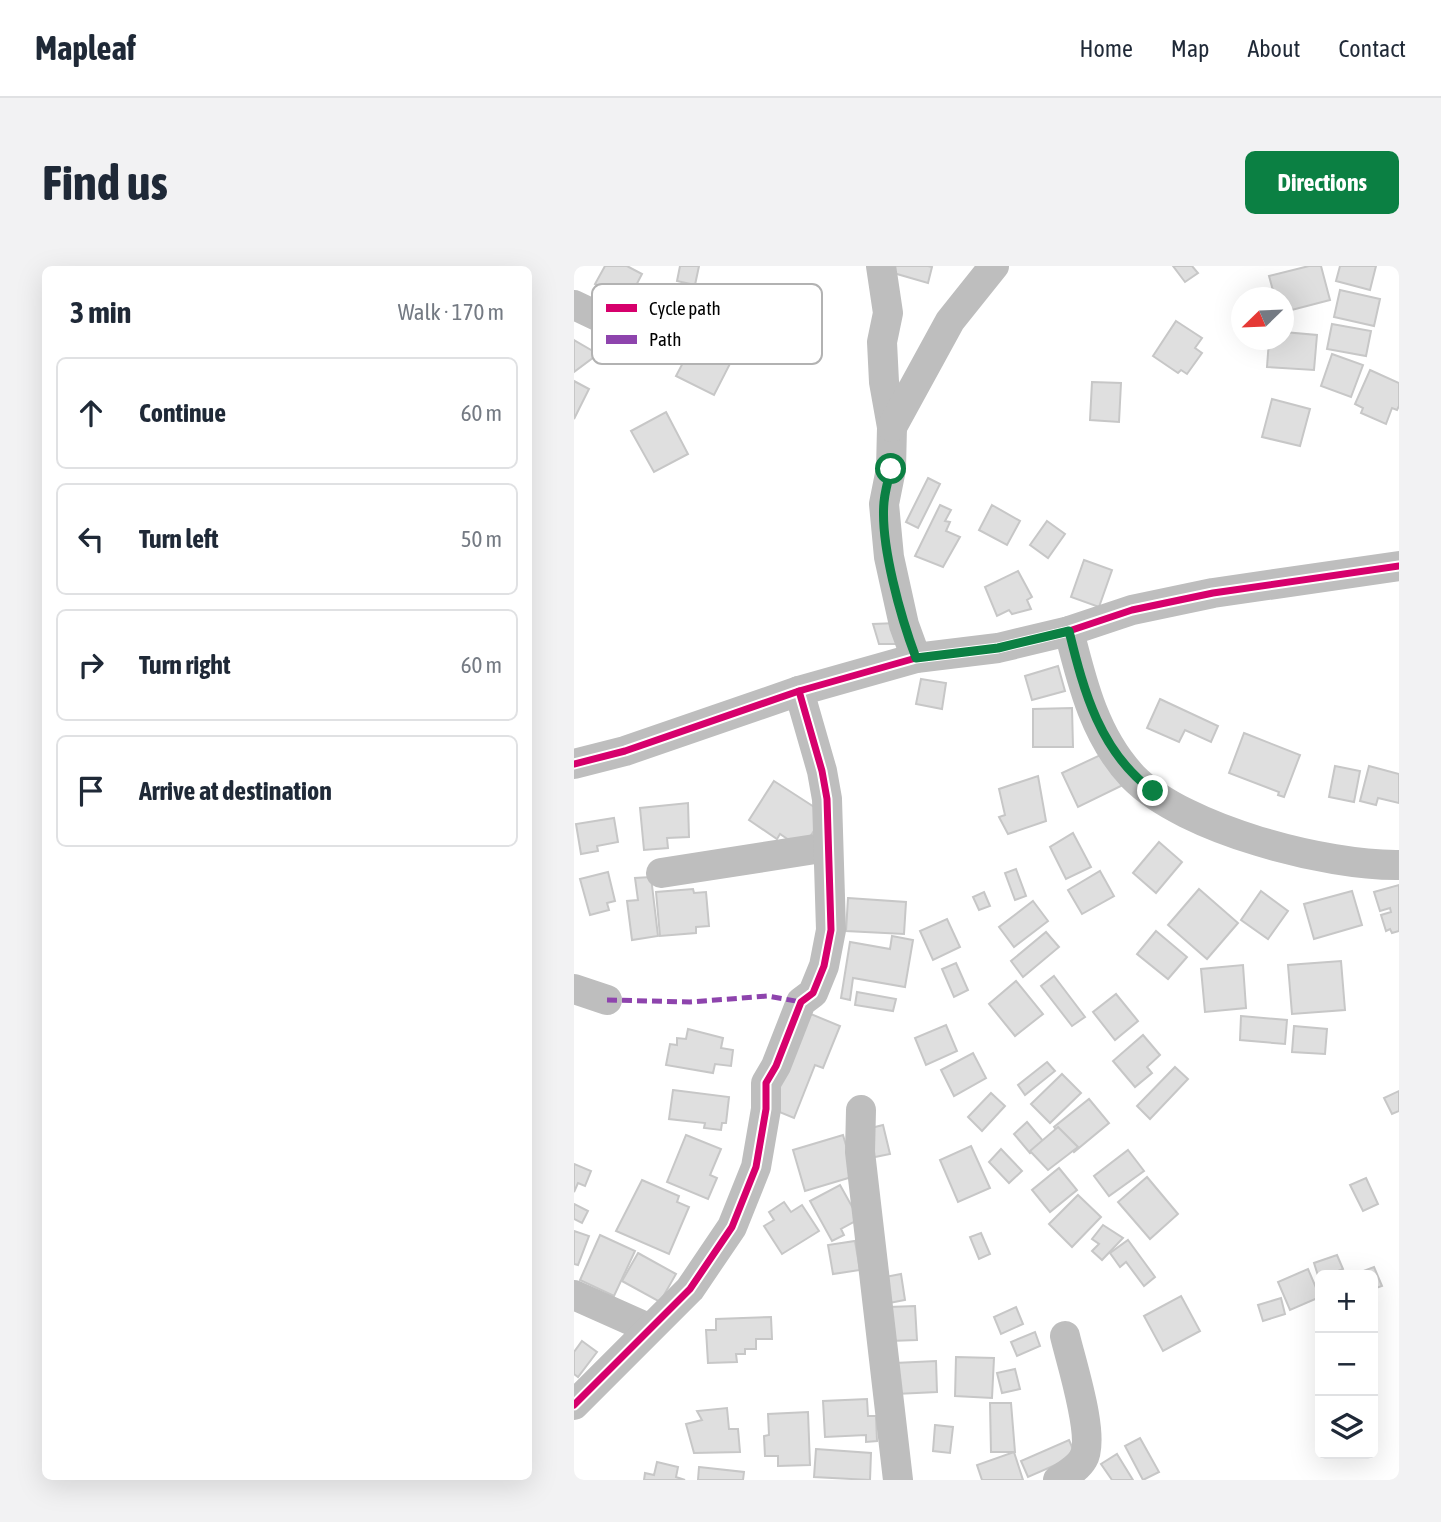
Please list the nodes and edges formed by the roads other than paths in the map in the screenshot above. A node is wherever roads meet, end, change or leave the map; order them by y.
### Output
1 (881, 266) edge
2 (994, 266) edge
3 (574, 305) edge
4 (592, 314) edge
5 (892, 427) junction
6 (1399, 566) edge
7 (1069, 631) junction
8 (916, 658) junction
9 (799, 691) junction
10 (574, 764) edge
11 (828, 848) junction
12 (1399, 865) edge
13 (661, 873) dead end
14 (574, 989) edge
15 (607, 1000) dead end
16 (861, 1110) dead end
17 (574, 1295) edge
18 (648, 1328) junction
19 (1065, 1336) dead end
20 (574, 1405) edge
21 (898, 1480) edge
22 (1058, 1480) edge

1 - 5 street
2 - 5 street
3 - 4 street
5 - 8 street
6 - 7 street
7 - 8 street
7 - 12 street
8 - 9 street
9 - 10 street
9 - 11 street
11 - 13 street
11 - 18 street
14 - 15 street
16 - 21 street
17 - 18 street
18 - 20 street
19 - 22 street

